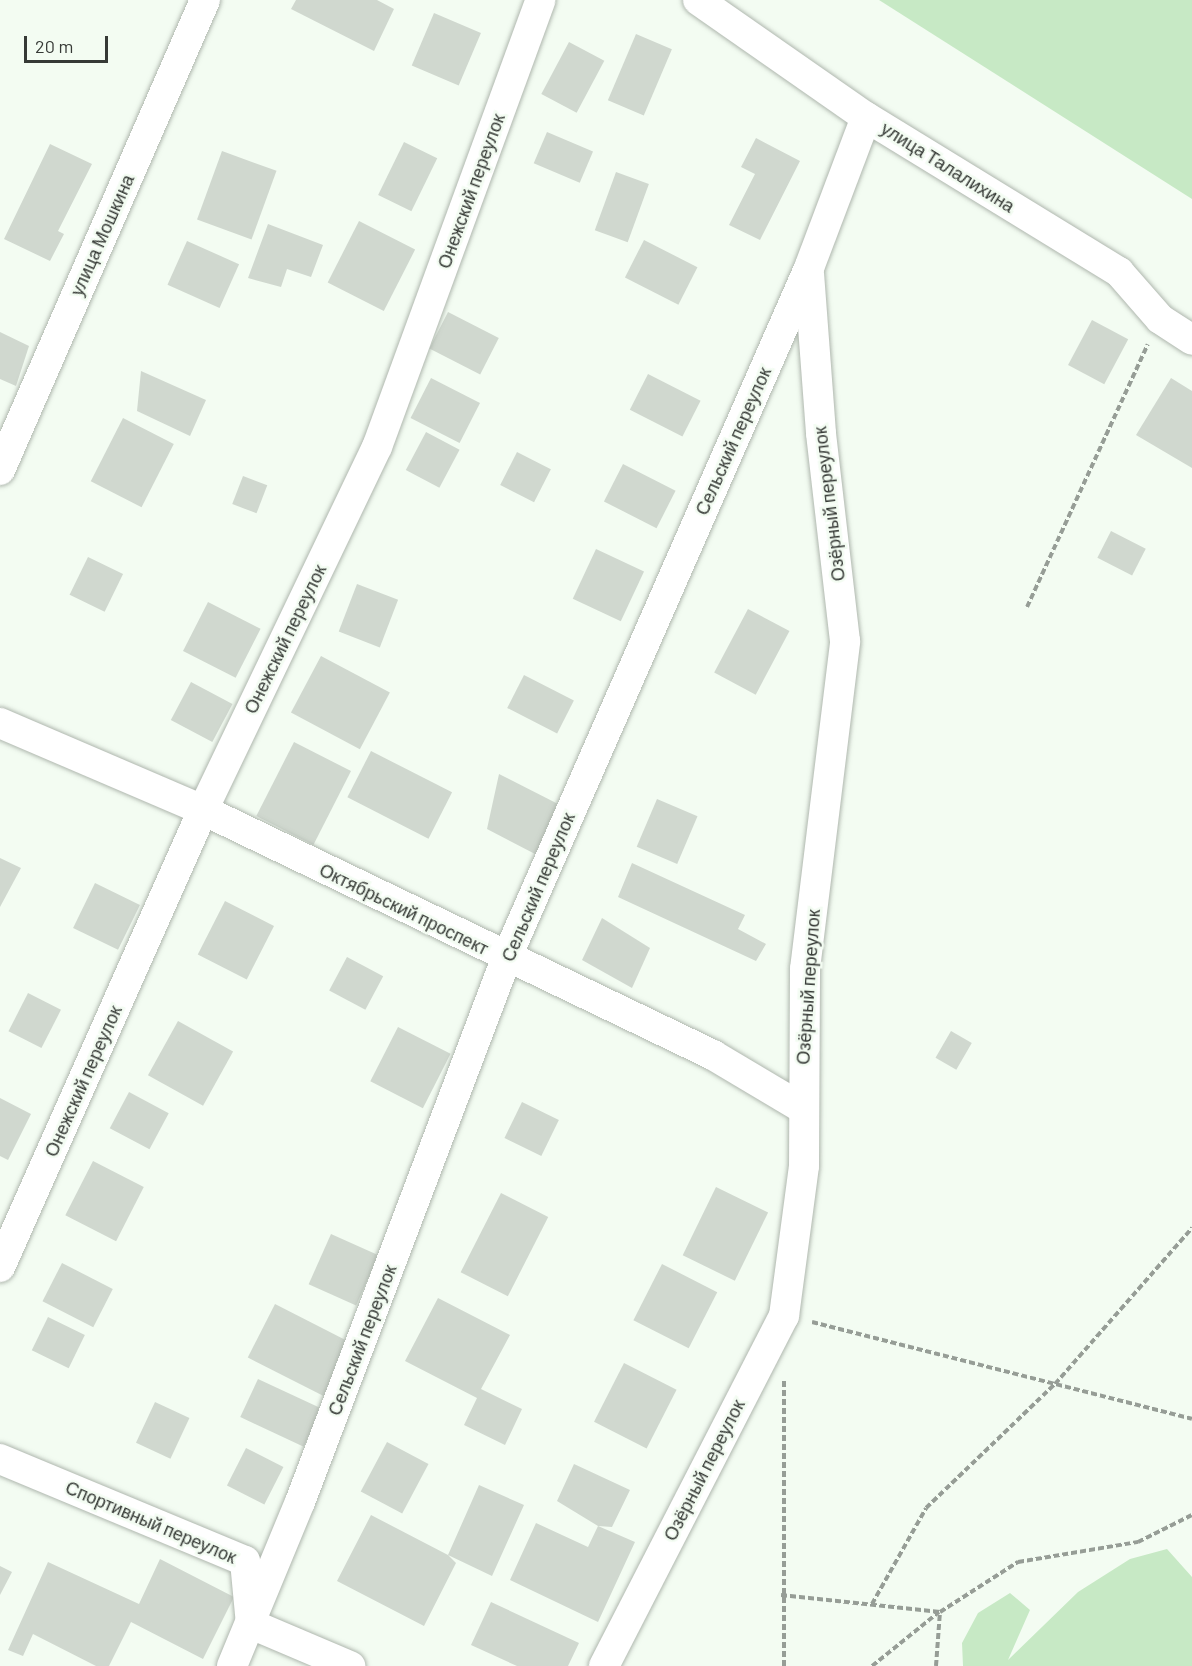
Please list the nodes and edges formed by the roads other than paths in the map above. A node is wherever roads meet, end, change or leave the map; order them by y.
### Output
1 (205, 0) edge
2 (541, 0) edge
3 (698, 0) edge
4 (866, 117) junction
5 (808, 268) junction
6 (1192, 340) edge
7 (0, 470) edge
8 (0, 723) edge
9 (203, 810) junction
10 (506, 959) junction
11 (802, 1108) junction
12 (0, 1267) edge
13 (0, 1459) edge
14 (251, 1624) junction
15 (232, 1666) edge
16 (350, 1666) edge
17 (604, 1666) edge

1 - 7 street, улица Мошкина
2 - 9 street, Онежский переулок
3 - 4 street, улица Талалихина
4 - 5 street, Сельский переулок
4 - 6 street, улица Талалихина
5 - 10 street, Сельский переулок
5 - 11 street, Озёрный переулок
8 - 9 street, Октябрьский проспект
9 - 10 street, Октябрьский проспект
9 - 12 street, Онежский переулок
10 - 11 street, Октябрьский проспект
10 - 14 street, Сельский переулок
11 - 17 street, Озёрный переулок
13 - 14 street, Спортивный переулок
14 - 15 street, Сельский переулок
14 - 16 street

